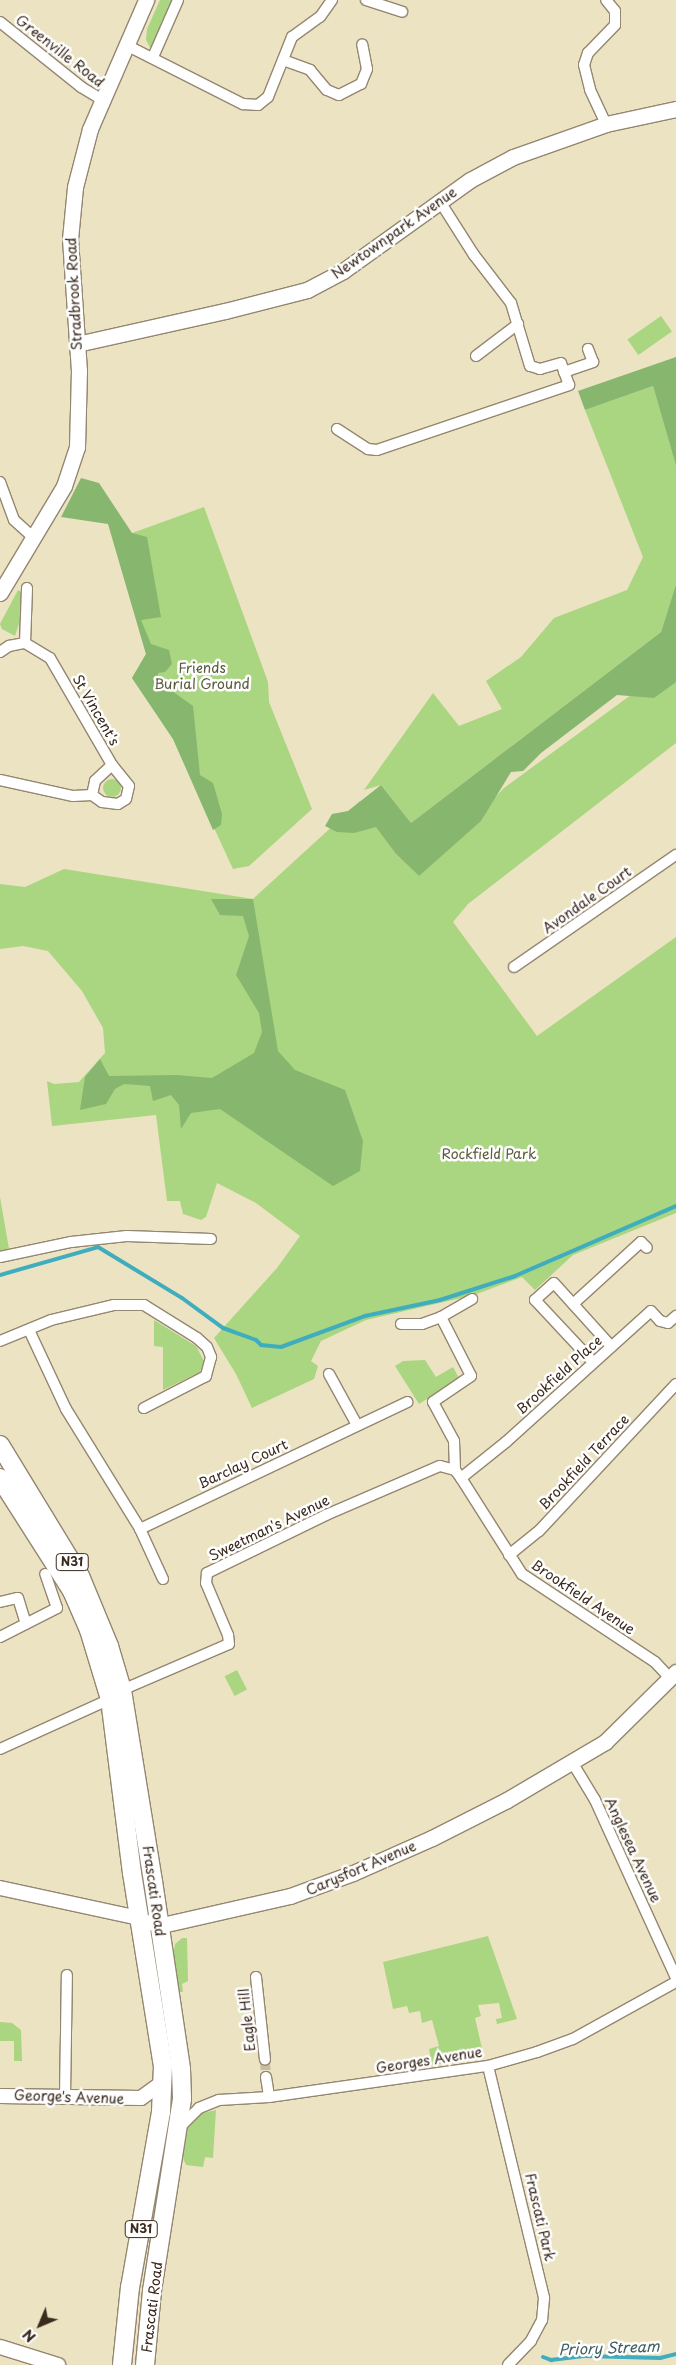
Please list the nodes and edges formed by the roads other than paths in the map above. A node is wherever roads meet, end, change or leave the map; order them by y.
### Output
1 (146, 0) edge
2 (178, 0) edge
3 (332, 0) edge
4 (366, 0) edge
5 (606, 0) edge
6 (402, 12) dead end
7 (0, 22) edge
8 (362, 44) dead end
9 (128, 46) junction
10 (153, 57) junction
11 (282, 60) junction
12 (103, 100) junction
13 (676, 110) edge
14 (606, 124) junction
15 (439, 200) junction
16 (518, 324) junction
17 (76, 344) junction
18 (588, 349) dead end
19 (476, 356) dead end
20 (564, 372) junction
21 (337, 429) dead end
22 (0, 482) edge
23 (33, 537) junction
24 (1, 588) edge
25 (27, 588) dead end
26 (25, 643) junction
27 (0, 652) edge
28 (112, 765) junction
29 (0, 780) edge
30 (92, 795) junction
31 (676, 855) edge
32 (514, 967) dead end
33 (211, 1239) dead end
34 (647, 1248) dead end
35 (0, 1257) edge
36 (472, 1299) dead end
37 (573, 1304) junction
38 (676, 1316) edge
39 (441, 1317) junction
40 (400, 1324) dead end
41 (29, 1330) junction
42 (0, 1341) edge
43 (611, 1346) junction
44 (593, 1362) junction
45 (329, 1374) dead end
46 (676, 1384) edge
47 (407, 1402) dead end
48 (144, 1408) dead end
49 (357, 1425) junction
50 (0, 1445) edge
51 (458, 1474) junction
52 (0, 1478) edge
53 (140, 1529) junction
54 (509, 1555) junction
55 (45, 1574) dead end
56 (163, 1579) dead end
57 (0, 1602) edge
58 (26, 1624) junction
59 (0, 1637) edge
60 (674, 1678) edge
61 (116, 1694) junction
62 (0, 1749) edge
63 (572, 1762) junction
64 (0, 1888) edge
65 (139, 1918) junction
66 (159, 1926) junction
67 (67, 1975) dead end
68 (256, 1977) dead end
69 (676, 1978) edge
70 (676, 1982) edge
71 (264, 2060) tunnel mouth
72 (488, 2066) junction
73 (266, 2077) tunnel mouth
74 (162, 2083) junction
75 (0, 2096) edge
76 (65, 2096) junction
77 (268, 2097) junction
78 (179, 2128) junction
79 (0, 2347) edge
80 (58, 2365) edge
81 (122, 2365) edge
82 (145, 2365) edge
83 (508, 2365) edge

1 - 9 main road, Stradbrook Road
2 - 10 street
3 - 11 street
4 - 6 street
5 - 14 street
7 - 12 street, Greenville Road
8 - 11 street
9 - 10 street
9 - 12 main road, Stradbrook Road
10 - 11 street
12 - 17 main road, Stradbrook Road
13 - 14 main road, Newtownpark Avenue
14 - 15 main road, Newtownpark Avenue
15 - 16 street
15 - 17 main road, Newtownpark Avenue
16 - 19 street
16 - 20 street
17 - 23 main road, Stradbrook Road
18 - 20 street
20 - 21 street
22 - 23 street
23 - 24 main road, Stradbrook Road
25 - 26 street
26 - 27 street
26 - 28 street, St Vincent's
28 - 30 street, St Vincent's
28 - 30 street
29 - 30 street
31 - 32 street, Avondale Court
33 - 35 street
34 - 37 street
36 - 39 street
37 - 43 street
37 - 44 street
38 - 43 street, Brookfield Place
39 - 40 street
39 - 51 street
41 - 42 street
41 - 48 street
41 - 53 street
43 - 44 street, Brookfield Place
44 - 51 street, Brookfield Place
45 - 49 street
46 - 54 street, Brookfield Terrace
47 - 49 street, Barclay Court
49 - 53 street, Barclay Court
50 - 61 highway, Frascati Road / N31
51 - 54 street, Brookfield Avenue
51 - 61 street, Sweetman's Avenue
52 - 61 highway, Frascati Road / N31
53 - 56 street
54 - 60 street, Brookfield Avenue
55 - 58 street
57 - 58 street
58 - 59 street
60 - 63 main road, Carysfort Avenue
61 - 62 street, Sweetman's Avenue
61 - 65 highway, Frascati Road / N31
61 - 66 highway, Frascati Road / N31
63 - 66 main road, Carysfort Avenue
63 - 69 street, Anglesea Avenue
64 - 65 street
65 - 66 main road
65 - 74 highway, Frascati Road / N31
66 - 78 highway, Frascati Road / N31
67 - 76 street
68 - 71 street, Eagle Hill
70 - 72 street, Georges Avenue
72 - 77 street, Georges Avenue
72 - 83 street, Frascati Park
73 - 77 street
74 - 76 street, George's Avenue
74 - 81 highway, Frascati Road / N31
75 - 76 street, George's Avenue
77 - 78 street, Georges Avenue
78 - 82 highway, Frascati Road / N31
79 - 80 street

